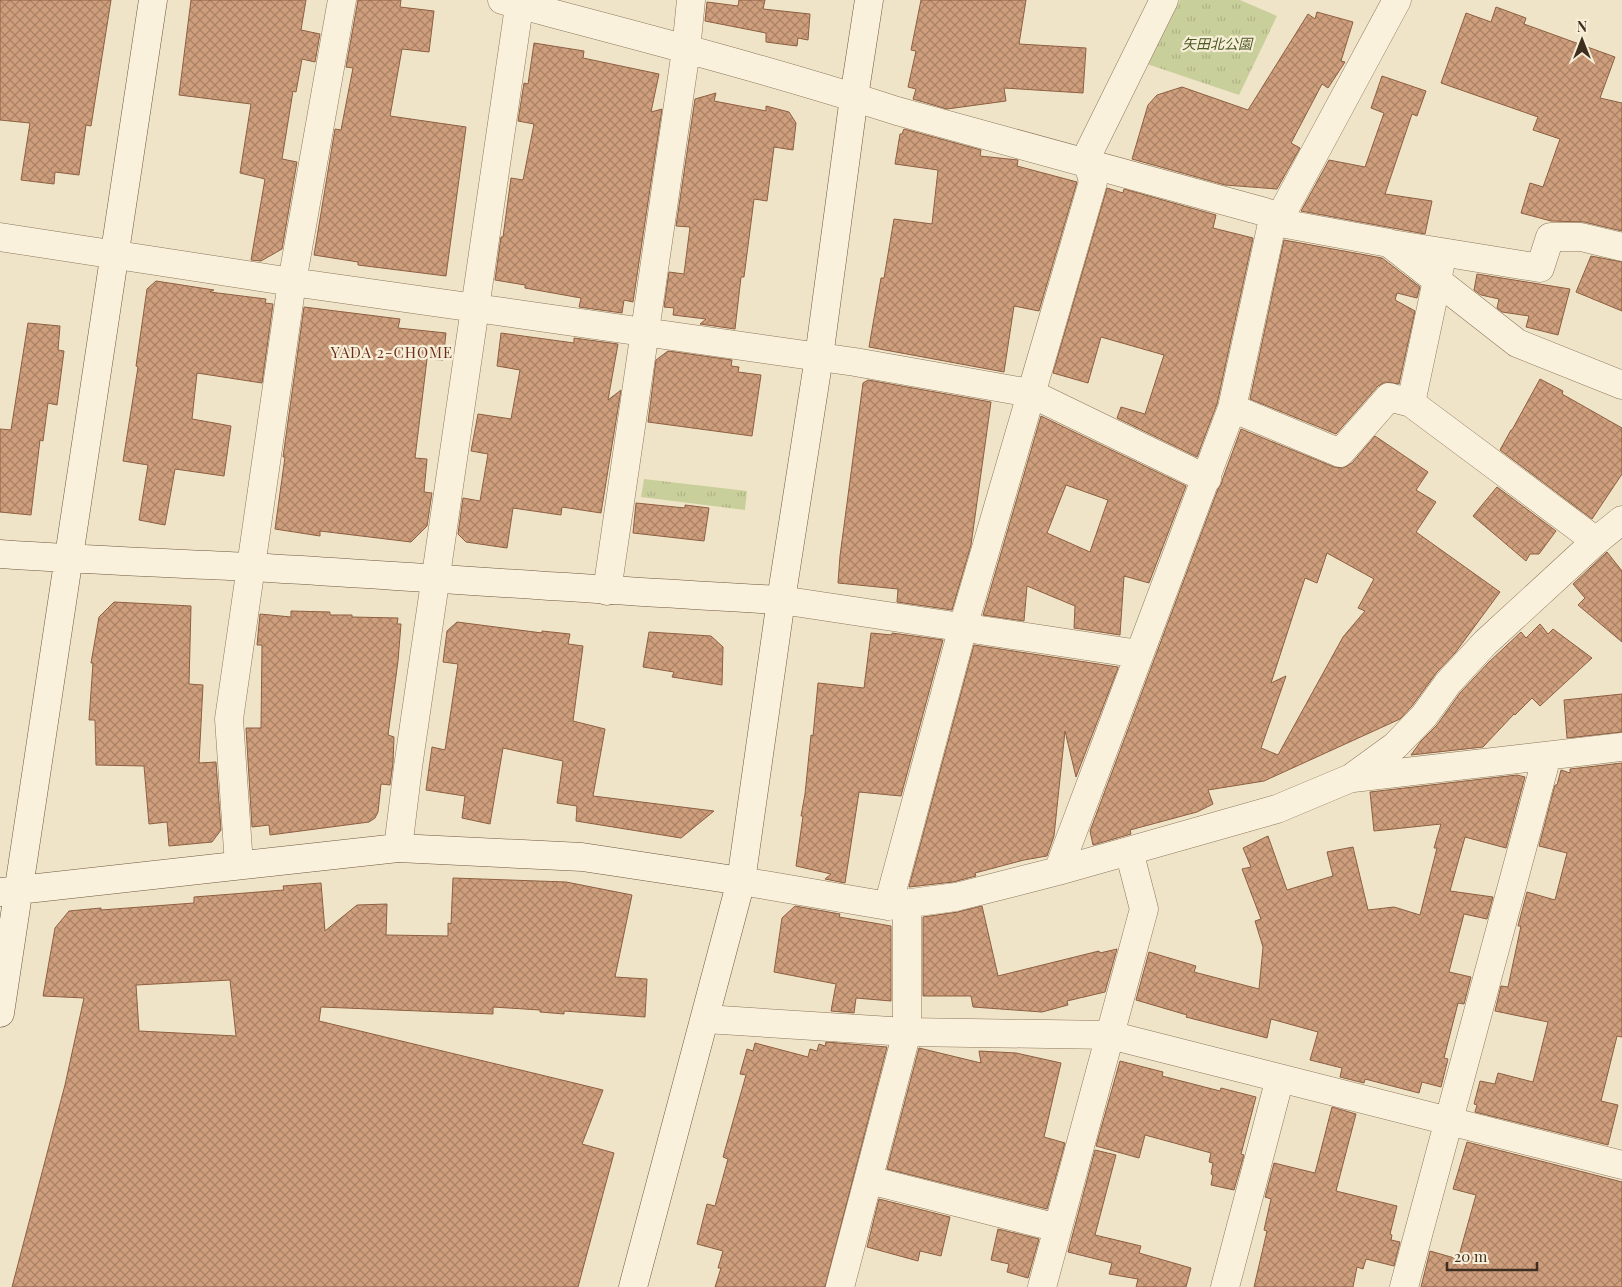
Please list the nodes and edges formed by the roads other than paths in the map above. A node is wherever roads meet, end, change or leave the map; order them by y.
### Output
1 (153, 0) edge
2 (342, 0) edge
3 (691, 0) edge
4 (869, 0) edge
5 (1164, 0) edge
6 (1397, 0) edge
7 (514, 2) edge
8 (686, 50) junction
9 (854, 97) junction
10 (1088, 163) junction
11 (1278, 217) junction
12 (0, 237) edge
13 (1389, 243) junction
14 (1622, 247) edge
15 (1443, 252) junction
16 (115, 254) junction
17 (1437, 280) junction
18 (292, 282) junction
19 (476, 308) junction
20 (645, 331) junction
21 (819, 357) junction
22 (1622, 385) edge
23 (1030, 394) junction
24 (1411, 402) junction
25 (1232, 408) junction
26 (1207, 479) junction
27 (1622, 520) edge
28 (1596, 541) junction
29 (0, 554) edge
30 (70, 559) junction
31 (251, 567) junction
32 (437, 579) junction
33 (607, 591) junction
34 (781, 600) junction
35 (963, 627) junction
36 (1139, 654) junction
37 (1622, 747) edge
38 (1546, 756) junction
39 (1351, 778) junction
40 (398, 848) junction
41 (1129, 851) junction
42 (239, 865) junction
43 (1058, 871) junction
44 (741, 881) junction
45 (9, 891) edge
46 (897, 905) junction
47 (0, 1013) edge
48 (705, 1020) junction
49 (907, 1032) junction
50 (1110, 1035) junction
51 (1280, 1078) junction
52 (1450, 1120) junction
53 (1621, 1159) edge
54 (869, 1180) junction
55 (1058, 1228) junction
56 (633, 1287) edge
57 (840, 1287) edge
58 (1042, 1287) edge
59 (1224, 1287) edge
60 (1404, 1287) edge

1 - 16 street
2 - 18 street
3 - 8 street
4 - 9 street
5 - 10 street
6 - 11 street
7 - 8 street
7 - 19 street
8 - 9 street
8 - 20 street
9 - 10 street
9 - 21 street
10 - 11 street
10 - 23 street
11 - 13 street
11 - 25 street
12 - 16 street
13 - 15 street
13 - 17 street
14 - 15 street
15 - 17 street
16 - 18 street
16 - 30 street
17 - 22 street
17 - 24 street
18 - 19 street
18 - 31 street
19 - 20 street
19 - 32 street
20 - 21 street
20 - 33 street
21 - 23 street
21 - 34 street
23 - 26 street
23 - 35 street
24 - 25 street
24 - 28 street
25 - 26 street
26 - 36 street
27 - 28 street
28 - 39 street
29 - 30 street
30 - 31 street
30 - 45 street
31 - 32 street
31 - 42 street
32 - 33 street
32 - 40 street
33 - 34 street
34 - 35 street
34 - 44 street
35 - 36 street
35 - 46 street
36 - 43 street
37 - 38 street
38 - 39 street
38 - 52 street
39 - 41 street
40 - 42 street
40 - 44 street
41 - 43 street
41 - 50 street
42 - 45 street
43 - 46 street
44 - 46 street
44 - 48 street
45 - 47 street
46 - 49 street
48 - 49 street
48 - 56 street
49 - 50 street
49 - 54 street
50 - 51 street
50 - 55 street
51 - 52 street
51 - 59 street
52 - 53 street
52 - 60 street
54 - 55 street
54 - 57 street
55 - 58 street

